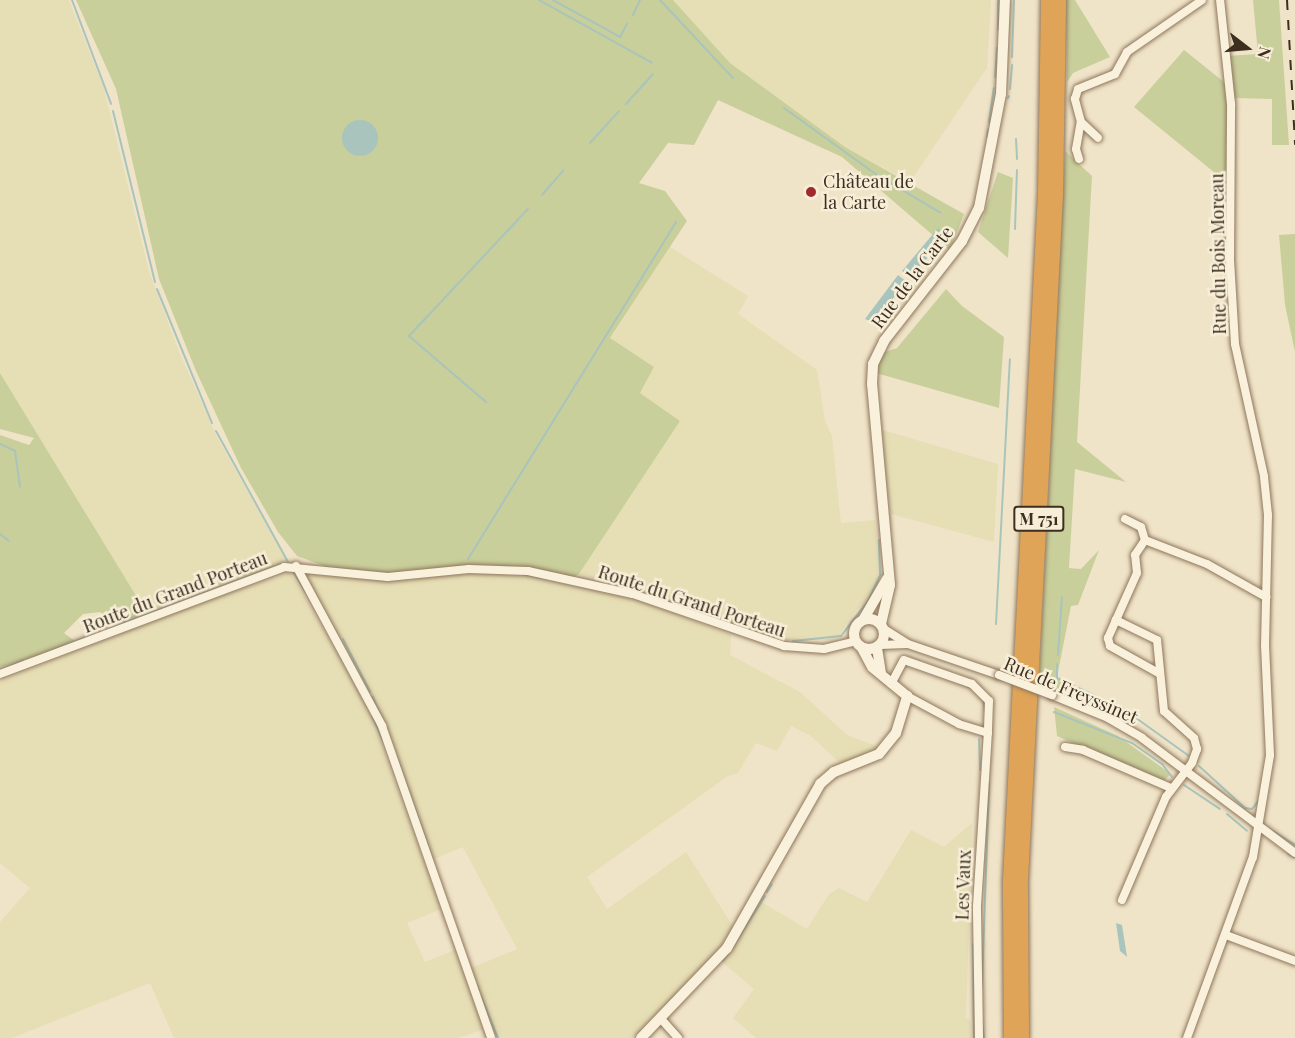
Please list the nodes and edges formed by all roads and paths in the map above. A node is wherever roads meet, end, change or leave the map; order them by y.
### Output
1 (1005, 0) edge
2 (1048, 0) edge
3 (1059, 0) edge
4 (1202, 0) edge
5 (1220, 0) edge
6 (1081, 122) junction
7 (1098, 138) dead end
8 (1081, 157) dead end
9 (1125, 519) dead end
10 (1145, 540) junction
11 (296, 566) junction
12 (889, 576) junction
13 (1266, 597) junction
14 (863, 620) junction
15 (1116, 620) junction
16 (883, 627) junction
17 (859, 644) junction
18 (908, 644) junction
19 (878, 646) junction
20 (880, 673) junction
21 (0, 674) edge
22 (1160, 674) junction
23 (891, 684) junction
24 (907, 696) junction
25 (988, 733) junction
26 (1065, 747) dead end
27 (1186, 772) junction
28 (1172, 788) junction
29 (1259, 828) junction
30 (1295, 853) edge
31 (1122, 900) dead end
32 (1226, 935) junction
33 (1295, 961) edge
34 (662, 1020) junction
35 (491, 1038) edge
36 (641, 1038) edge
37 (678, 1038) edge
38 (979, 1038) edge
39 (1011, 1038) edge
40 (1022, 1038) edge
41 (1187, 1038) edge

1 - 12 street, Rue de la Carte
2 - 39 highway, M 751
3 - 40 highway, M 751
4 - 6 street
5 - 13 street, Rue du Bois Moreau
6 - 7 street
6 - 8 street
9 - 10 street
10 - 13 street
10 - 15 street
11 - 17 street, Route du Grand Porteau
11 - 21 street, Route du Grand Porteau
11 - 35 street
12 - 14 street
12 - 16 street, Rue de la Carte
13 - 29 street, Rue du Bois Moreau
14 - 16 street
14 - 17 street
15 - 22 street
15 - 22 street
16 - 18 street
16 - 19 street, Rue de la Carte
17 - 19 street
17 - 20 street
18 - 19 street
18 - 27 street, Rue de Freyssinet, bridge
19 - 20 street
20 - 23 street
22 - 27 street
23 - 24 street
23 - 25 street, Les Vaux
24 - 25 street
24 - 34 street
25 - 38 street, Les Vaux
26 - 28 street
27 - 28 street
27 - 29 street, Rue de Freyssinet
28 - 31 street
29 - 30 street, Rue de Freyssinet
29 - 32 street, Rue du Bois Moreau
32 - 33 street
32 - 41 street, Rue du Bois Moreau
34 - 36 street
34 - 37 street

